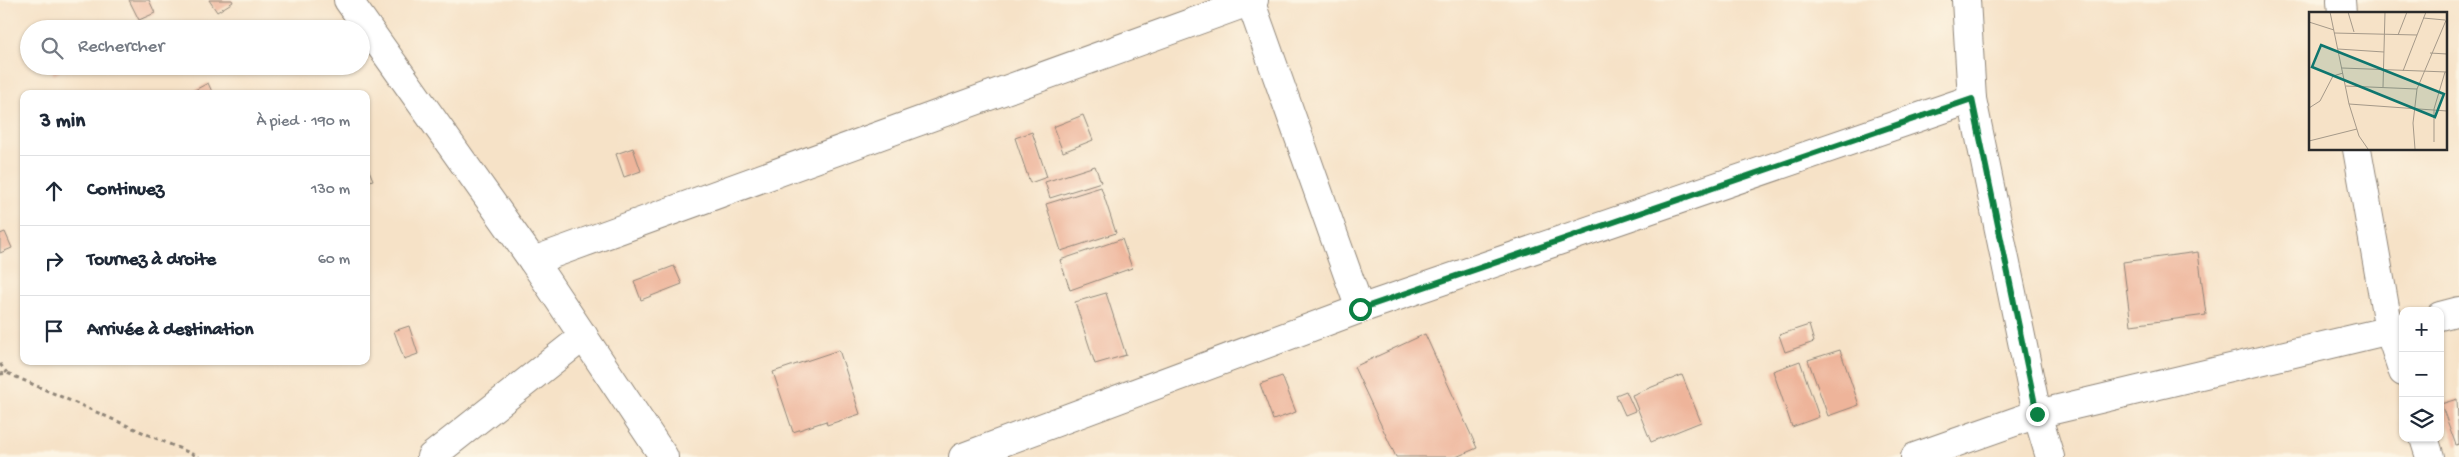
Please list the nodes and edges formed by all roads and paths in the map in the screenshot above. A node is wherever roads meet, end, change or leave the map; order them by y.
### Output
1 (348, 0) edge
2 (1251, 0) edge
3 (1966, 0) edge
4 (362, 20) edge
5 (370, 31) edge
6 (1972, 99) junction
7 (2358, 150) edge
8 (533, 260) junction
9 (1360, 309) junction
10 (2459, 311) edge
11 (2444, 315) edge
12 (2396, 328) edge
13 (584, 336) junction
14 (2400, 352) edge
15 (0, 364) edge
16 (7, 373) junction
17 (0, 374) edge
18 (2037, 414) junction
19 (2425, 442) edge
20 (199, 457) edge
21 (431, 457) edge
22 (664, 457) edge
23 (963, 457) edge
24 (1915, 457) edge
25 (2050, 457) edge
26 (2430, 457) edge

1 - 4 street
2 - 8 street
2 - 9 street
3 - 6 street
5 - 8 street
6 - 9 street
6 - 18 street
7 - 12 street
8 - 13 street
9 - 23 street
10 - 11 street
12 - 14 street
12 - 18 street
13 - 21 street
13 - 22 street
15 - 16 path
16 - 17 path
16 - 20 path
18 - 24 street
18 - 25 street
19 - 26 street

